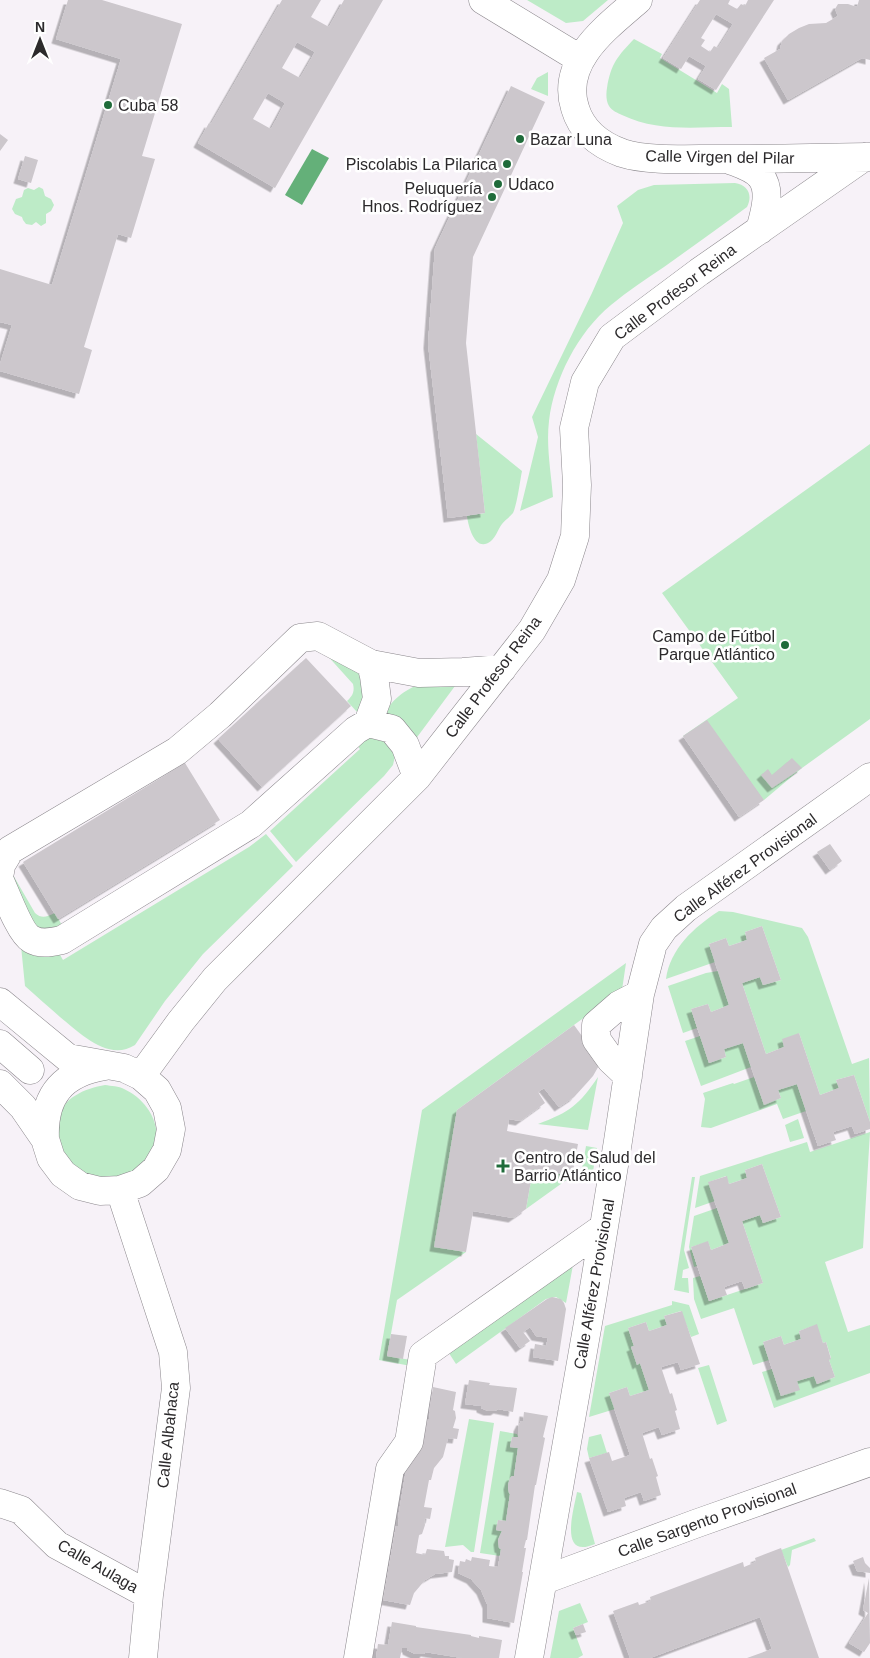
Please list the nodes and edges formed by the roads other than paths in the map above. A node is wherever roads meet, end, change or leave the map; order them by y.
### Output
1 (483, 0) edge
2 (638, 0) edge
3 (580, 59) junction
4 (867, 157) edge
5 (728, 159) junction
6 (760, 230) junction
7 (371, 664) junction
8 (502, 669) junction
9 (419, 673) junction
10 (368, 723) junction
11 (870, 777) edge
12 (417, 778) junction
13 (0, 872) edge
14 (0, 881) edge
15 (640, 994) junction
16 (0, 1002) edge
17 (0, 1044) edge
18 (105, 1066) junction
19 (30, 1070) dead end
20 (141, 1076) junction
21 (628, 1076) junction
22 (0, 1084) edge
23 (45, 1140) junction
24 (120, 1190) junction
25 (604, 1228) junction
26 (870, 1462) edge
27 (0, 1503) edge
28 (544, 1580) junction
29 (149, 1595) junction
30 (143, 1658) edge
31 (358, 1658) edge
32 (530, 1658) edge

1 - 3 street
2 - 3 street, Calle Virgen del Pilar
3 - 5 street, Calle Virgen del Pilar
4 - 5 street, Calle Virgen del Pilar
4 - 6 street, Calle Profesor Reina
5 - 6 street
6 - 8 street, Calle Profesor Reina
7 - 9 street
7 - 10 street
7 - 13 street
8 - 9 street
8 - 12 street, Calle Profesor Reina
9 - 10 street
10 - 12 street
10 - 14 street
11 - 15 street, Calle Alférez Provisional
12 - 20 street, Calle Profesor Reina
15 - 21 street, Calle Alférez Provisional
15 - 21 street
16 - 18 street
17 - 19 street
18 - 20 street
18 - 23 street
20 - 24 street
21 - 25 street, Calle Alférez Provisional
22 - 23 street
23 - 24 street
24 - 29 street, Calle Albahaca
25 - 28 street, Calle Alférez Provisional
25 - 31 street
26 - 28 street, Calle Sargento Provisional
27 - 29 street, Calle Aulaga
28 - 32 street, Calle Alférez Provisional
29 - 30 street, Calle Albahaca

